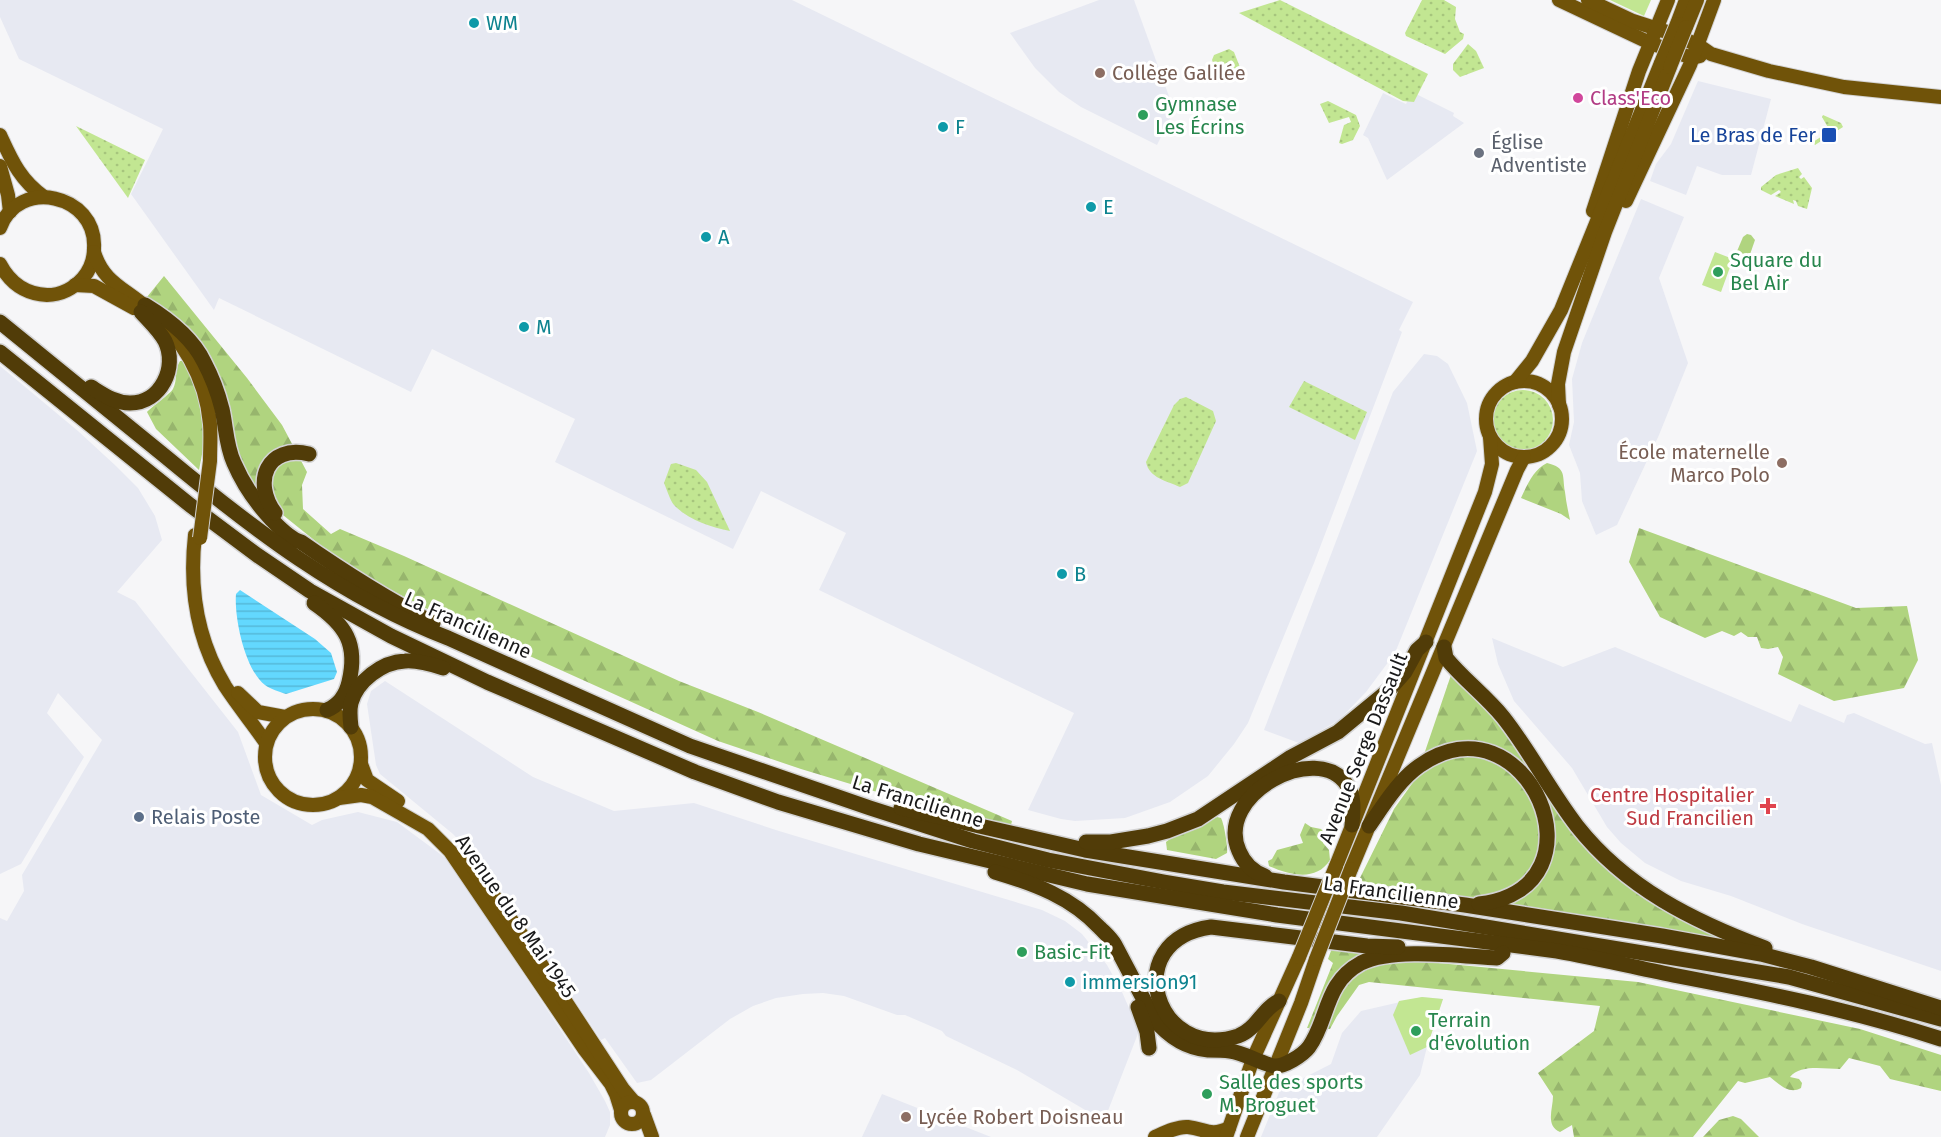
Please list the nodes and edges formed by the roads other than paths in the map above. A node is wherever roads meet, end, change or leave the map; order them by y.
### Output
1 (1559, 0) edge
2 (1588, 0) edge
3 (1668, 0) edge
4 (1686, 0) edge
5 (1697, 0) edge
6 (1714, 0) edge
7 (1681, 25) junction
8 (1656, 27) junction
9 (1634, 36) junction
10 (1650, 43) junction
11 (1698, 45) junction
12 (1711, 54) junction
13 (1644, 58) junction
14 (1692, 58) junction
15 (1666, 65) junction
16 (1941, 97) edge
17 (0, 135) edge
18 (0, 166) edge
19 (44, 197) junction
20 (10, 212) junction
21 (0, 228) edge
22 (1586, 248) junction
23 (94, 252) junction
24 (1598, 256) junction
25 (0, 264) edge
26 (75, 285) junction
27 (143, 309) junction
28 (0, 322) edge
29 (0, 352) edge
30 (72, 381) junction
31 (1515, 382) junction
32 (1559, 405) junction
33 (1490, 436) junction
34 (309, 454) dead end
35 (1524, 457) junction
36 (190, 505) junction
37 (197, 537) junction
38 (301, 542) junction
39 (448, 638) junction
40 (1426, 642) junction
41 (1444, 647) junction
42 (487, 682) junction
43 (327, 710) junction
44 (285, 717) junction
45 (351, 727) junction
46 (266, 743) junction
47 (361, 764) junction
48 (339, 798) junction
49 (870, 808) junction
50 (1352, 825) junction
51 (1369, 826) junction
52 (883, 833) junction
53 (1047, 841) junction
54 (1284, 882) junction
55 (1465, 905) junction
56 (1103, 931) junction
57 (1503, 953) junction
58 (537, 957) junction
59 (1603, 959) junction
60 (1811, 967) junction
61 (1279, 1000) junction
62 (1941, 1008) edge
63 (1941, 1019) edge
64 (570, 1028) junction
65 (1941, 1039) edge
66 (1149, 1048) dead end
67 (1253, 1059) junction
68 (1275, 1066) junction
69 (634, 1102) junction
70 (621, 1110) junction
71 (644, 1115) junction
72 (629, 1124) junction
73 (1228, 1132) edge
74 (1207, 1135) edge
75 (1162, 1136) edge
76 (642, 1137) edge
77 (652, 1137) edge
78 (1247, 1137) edge

1 - 9 main road
2 - 8 main road
3 - 8 main road
4 - 7 main road
5 - 7 main road
6 - 11 main road
7 - 15 main road, bridge
8 - 10 main road
8 - 11 main road
9 - 10 main road
9 - 13 main road
10 - 13 main road
10 - 14 main road
11 - 12 main road
11 - 14 main road
12 - 14 main road
12 - 16 main road
13 - 22 main road
14 - 24 main road
15 - 22 main road
15 - 24 main road
17 - 19 main road
18 - 20 main road
19 - 20 main road
19 - 23 main road
20 - 21 main road
22 - 31 main road
23 - 26 main road
23 - 27 main road
24 - 32 main road
25 - 26 main road
26 - 27 main road
27 - 30 highway
27 - 37 main road, bridge
27 - 38 highway
28 - 30 highway, La Francilienne
29 - 36 highway, La Francilienne
30 - 39 highway, La Francilienne
31 - 32 main road
31 - 33 main road
32 - 35 main road
33 - 35 main road
33 - 40 main road, Avenue Serge Dassault
34 - 38 highway
35 - 41 main road, Avenue Serge Dassault
36 - 42 highway, La Francilienne
36 - 43 highway
37 - 44 main road
37 - 46 main road
38 - 39 highway
39 - 49 highway, La Francilienne
40 - 50 main road, Avenue Serge Dassault
40 - 53 highway
41 - 51 main road, Avenue Serge Dassault
41 - 60 highway
42 - 45 highway
42 - 52 highway, La Francilienne
43 - 44 main road
43 - 45 main road
44 - 46 main road
45 - 47 main road, Avenue du 8 Mai 1945
46 - 48 main road, Avenue du 8 Mai 1945
47 - 48 main road
47 - 58 main road, Avenue du 8 Mai 1945
48 - 64 main road, Avenue du 8 Mai 1945
49 - 53 highway
49 - 63 highway, La Francilienne
50 - 54 highway
50 - 61 main road, Avenue Serge Dassault, bridge
51 - 55 highway
51 - 68 main road, Avenue Serge Dassault, bridge
52 - 56 highway
52 - 59 highway, La Francilienne
53 - 54 highway
54 - 55 highway
55 - 60 highway
56 - 66 highway
56 - 67 highway
57 - 59 highway
57 - 61 highway
57 - 68 highway
58 - 64 main road
58 - 69 main road, Avenue du 8 Mai 1945
59 - 65 highway, La Francilienne
60 - 62 highway
61 - 67 main road, Avenue Serge Dassault
64 - 70 main road, Avenue du 8 Mai 1945
67 - 68 highway
67 - 73 main road, Avenue Serge Dassault
68 - 78 main road, Avenue Serge Dassault
69 - 70 main road
69 - 71 main road, Avenue du 8 Mai 1945
70 - 72 main road, Avenue du 8 Mai 1945
71 - 72 main road
71 - 77 main road, Avenue du 8 Mai 1945
72 - 76 main road, Avenue du 8 Mai 1945
73 - 74 main road
74 - 75 main road

